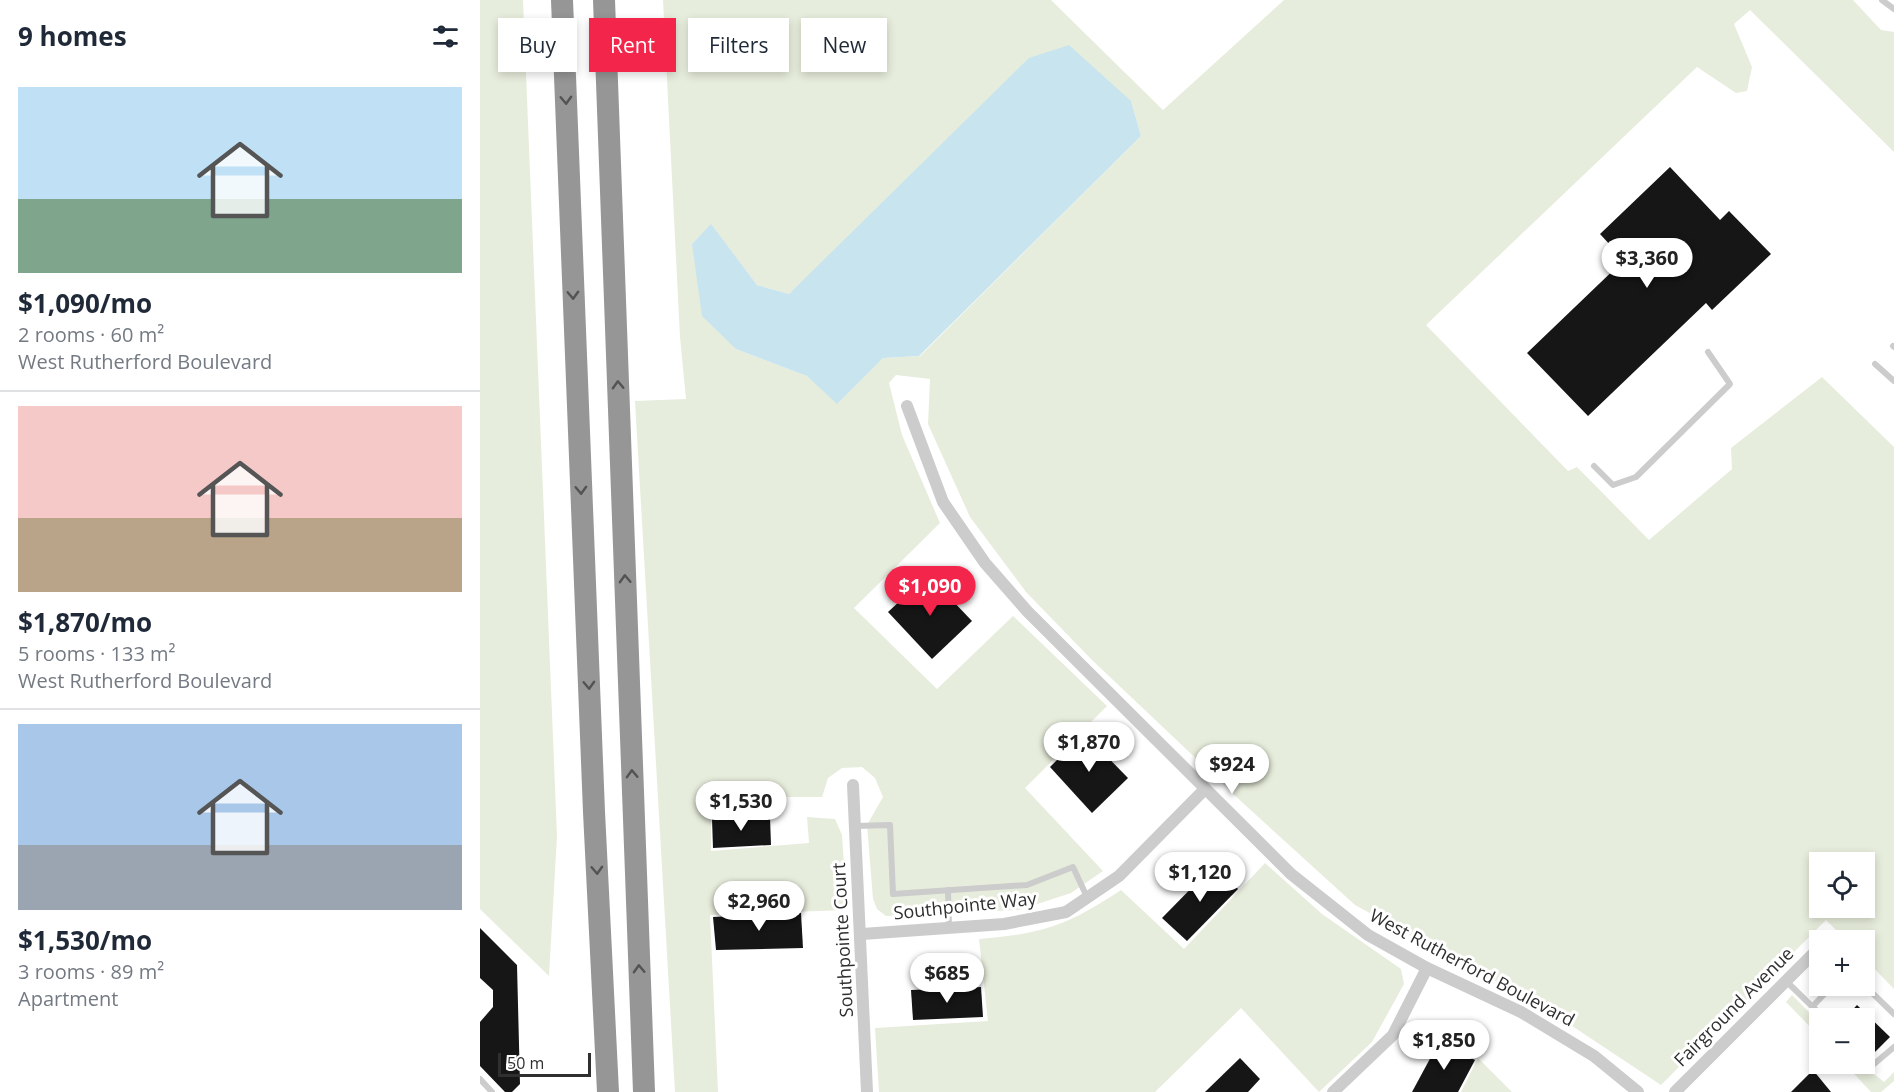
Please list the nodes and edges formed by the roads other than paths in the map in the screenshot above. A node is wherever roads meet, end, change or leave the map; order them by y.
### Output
1 (561, 0) edge
2 (604, 0) edge
3 (1882, 0) edge
4 (1894, 9) edge
5 (1708, 352) dead end
6 (1875, 364) dead end
7 (1894, 381) edge
8 (907, 406) dead end
9 (1594, 466) dead end
10 (853, 786) dead end
11 (1205, 789) junction
12 (856, 826) junction
13 (948, 890) junction
14 (1088, 897) junction
15 (949, 928) junction
16 (862, 934) junction
17 (1809, 958) edge
18 (1426, 968) junction
19 (1785, 981) junction
20 (1822, 996) edge
21 (1875, 996) edge
22 (1812, 1006) joint
23 (1894, 1014) edge
24 (606, 1035) junction
25 (1894, 1047) edge
26 (1875, 1063) edge
27 (480, 1079) edge
28 (492, 1092) edge
29 (600, 1092) edge
30 (609, 1092) edge
31 (646, 1092) edge
32 (867, 1092) edge
33 (1333, 1092) edge
34 (1638, 1092) edge
35 (1675, 1092) edge

1 -> 24 highway
31 -> 2 highway
3 - 4 lane
5 - 9 lane
6 - 7 lane
8 - 11 street, West Rutherford Boulevard
10 - 12 street, Southpointe Court
11 - 14 street, Southpointe Way
11 - 18 street, West Rutherford Boulevard
12 - 13 lane
12 - 16 street, Southpointe Court
13 - 14 lane
13 - 15 lane
14 - 15 street, Southpointe Way
15 - 16 street, Southpointe Way
16 - 32 street, Southpointe Court
17 - 19 street, Fairground Avenue
18 - 33 street
18 - 34 street, West Rutherford Boulevard
19 - 22 lane
19 - 35 street, Fairground Avenue
20 - 22 lane
21 - 23 lane
24 - 29 highway
24 - 30 highway
25 - 26 lane
27 - 28 lane

